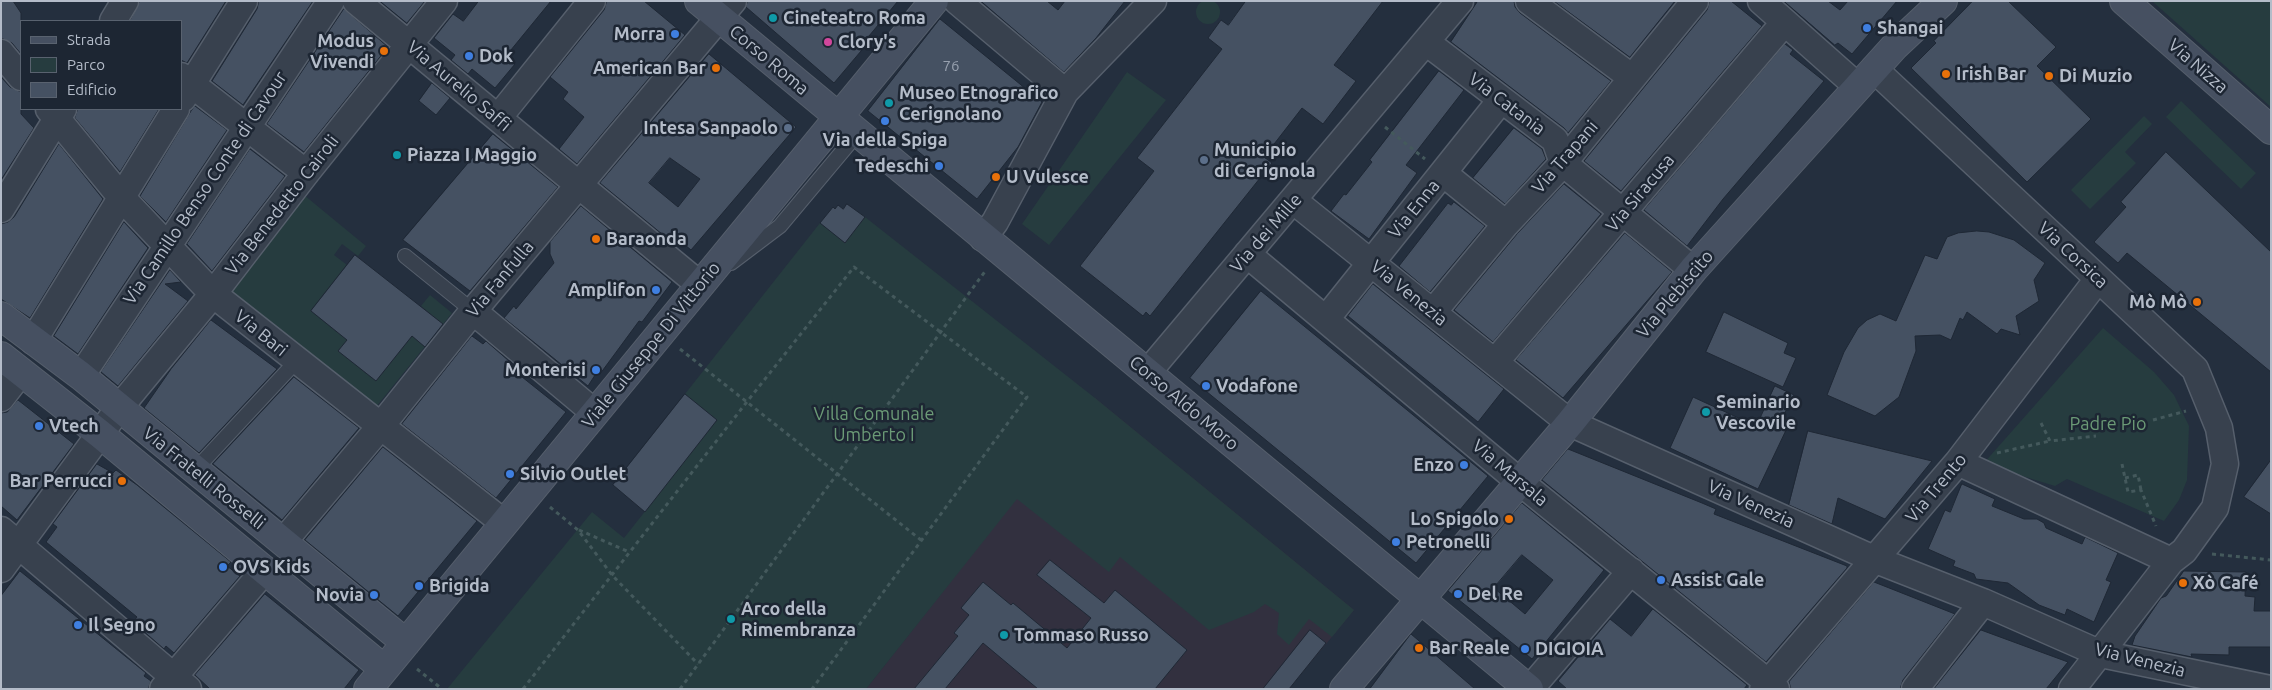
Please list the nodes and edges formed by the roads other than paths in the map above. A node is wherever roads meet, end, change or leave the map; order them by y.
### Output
1 (126, 1) edge
2 (244, 1) edge
3 (330, 1) edge
4 (356, 1) edge
5 (444, 1) edge
6 (592, 1) edge
7 (934, 1) edge
8 (957, 1) edge
9 (1153, 1) edge
10 (1460, 1) edge
11 (1529, 1) edge
12 (1695, 1) edge
13 (1761, 1) edge
14 (1943, 1) edge
15 (2124, 1) edge
16 (717, 7) edge
17 (114, 20) edge
18 (1784, 23) junction
19 (1426, 42) junction
20 (410, 46) junction
21 (1, 53) edge
22 (20, 76) edge
23 (1631, 77) junction
24 (1866, 78) junction
25 (185, 87) edge
26 (1065, 92) junction
27 (1501, 100) junction
28 (175, 110) edge
29 (56, 112) edge
30 (498, 118) junction
31 (848, 126) junction
32 (246, 127) junction
33 (2271, 130) edge
34 (1563, 162) junction
35 (306, 173) junction
36 (1443, 173) junction
37 (580, 186) junction
38 (121, 197) junction
39 (1294, 200) junction
40 (1, 209) edge
41 (1624, 212) junction
42 (1506, 224) junction
43 (991, 244) junction
44 (167, 246) junction
45 (1247, 254) junction
46 (405, 256) dead end
47 (1370, 262) junction
48 (1693, 270) junction
49 (2098, 279) junction
50 (700, 285) junction
51 (213, 294) junction
52 (473, 311) junction
53 (1433, 312) junction
54 (1, 316) edge
55 (1326, 319) junction
56 (33, 341) junction
57 (1495, 362) junction
58 (11, 364) edge
59 (290, 368) dead end
60 (1148, 372) junction
61 (81, 376) junction
62 (1, 398) edge
63 (119, 408) junction
64 (595, 413) junction
65 (1570, 423) junction
66 (380, 427) junction
67 (100, 434) junction
68 (1958, 462) junction
69 (195, 470) junction
70 (1520, 482) junction
71 (504, 523) junction
72 (10, 538) edge
73 (283, 542) junction
74 (2177, 556) junction
75 (1876, 560) junction
76 (1, 569) edge
77 (265, 570) junction
78 (1631, 571) junction
79 (1419, 598) junction
80 (1983, 602) junction
81 (2101, 654) junction
82 (389, 664) edge
83 (175, 685) edge
84 (1769, 687) edge
85 (1344, 689) edge
86 (1529, 689) edge
87 (1915, 689) edge
88 (2072, 689) edge
89 (2270, 689) edge

1 - 17 street
2 - 25 street
3 - 32 street, Via Camillo Benso Conte di Cavour
4 - 20 street, Via Aurelio Saffi
5 - 20 street, Via Benedetto Cairoli
6 - 30 street
7 - 31 street, Viale Giuseppe Di Vittorio
8 - 26 street
9 - 26 street
10 - 19 street, Via dei Mille
11 - 23 street
12 - 23 street, Via Trapani
13 - 18 street, Via Corsica
14 - 24 street, Via Plebiscito
15 - 33 street, Via Nizza
16 - 31 street, Corso Roma
16 - 37 street, Via Fanfulla
18 - 24 street, Via Corsica
18 - 41 street, Via Siracusa
19 - 27 street, Via Catania
19 - 39 street, Via dei Mille
20 - 30 street, Via Aurelio Saffi
20 - 35 street, Via Benedetto Cairoli
21 - 22 street
23 - 34 street, Via Trapani
24 - 48 street, Via Plebiscito
24 - 49 street, Via Corsica
25 - 32 street
26 - 43 street
27 - 34 street, Via Catania
27 - 36 street, Via Enna
28 - 38 street
29 - 38 street, Via Bari
29 - 40 street
30 - 37 street, Via Aurelio Saffi
31 - 43 street, Corso Aldo Moro
31 - 50 street, Viale Giuseppe Di Vittorio
32 - 35 street
32 - 44 street, Via Camillo Benso Conte di Cavour
34 - 41 street, Via Catania
34 - 42 street, Via Trapani
35 - 51 street, Via Benedetto Cairoli
36 - 42 street
36 - 47 street, Via Enna
37 - 50 street, Via Aurelio Saffi
37 - 52 street, Via Fanfulla
38 - 44 street, Via Bari
38 - 56 street
39 - 45 street, Via dei Mille
39 - 47 street, Via Venezia
41 - 48 street, Via Catania
41 - 57 street, Via Siracusa
42 - 53 street, Via Trapani
43 - 60 street, Corso Aldo Moro
44 - 51 street, Via Bari
44 - 61 street, Via Camillo Benso Conte di Cavour
45 - 55 street, Via Marsala
45 - 60 street, Via dei Mille
46 - 52 lane
47 - 53 street, Via Venezia
47 - 55 street, Via Enna
48 - 65 street, Via Plebiscito
49 - 68 street, Via Trento
49 - 74 street, Via Corsica
50 - 64 street, Viale Giuseppe Di Vittorio
51 - 63 street, Via Benedetto Cairoli
51 - 66 street, Via Bari
52 - 64 street
52 - 66 street, Via Fanfulla
53 - 57 street, Via Venezia
54 - 56 street, Via Fratelli Rosselli
55 - 70 street, Via Marsala
56 - 61 street, Via Fratelli Rosselli
57 - 65 street, Via Venezia
58 - 62 street
58 - 67 street, Via Fratelli Rosselli
59 - 69 lane
60 - 79 street, Corso Aldo Moro
61 - 63 street, Via Fratelli Rosselli
63 - 67 street, Via Benedetto Cairoli
63 - 69 street, Via Fratelli Rosselli
64 - 71 street, Viale Giuseppe Di Vittorio
65 - 70 street, Via Plebiscito
65 - 75 street, Via Venezia
66 - 71 street, Via Bari
66 - 73 street, Via Fanfulla
67 - 72 street, Via Benedetto Cairoli
67 - 77 street, Via Fratelli Rosselli
68 - 74 street
68 - 75 street, Via Trento
69 - 73 street, Via Fratelli Rosselli
70 - 78 street, Via Marsala
70 - 79 street, Via Plebiscito
71 - 82 street, Viale Giuseppe Di Vittorio
72 - 76 street, Via Benedetto Cairoli
72 - 83 street
73 - 82 street, Via Fratelli Rosselli
74 - 81 street, Via Corsica
75 - 80 street, Via Venezia
75 - 84 street, Via Trento
77 - 82 street, Via Fratelli Rosselli
77 - 83 street
78 - 84 street, Via Marsala
78 - 86 street
79 - 85 street, Via Plebiscito
79 - 86 street, Corso Aldo Moro
80 - 81 street, Via Venezia
80 - 87 street
81 - 88 street, Via Corsica
81 - 89 street, Via Venezia

